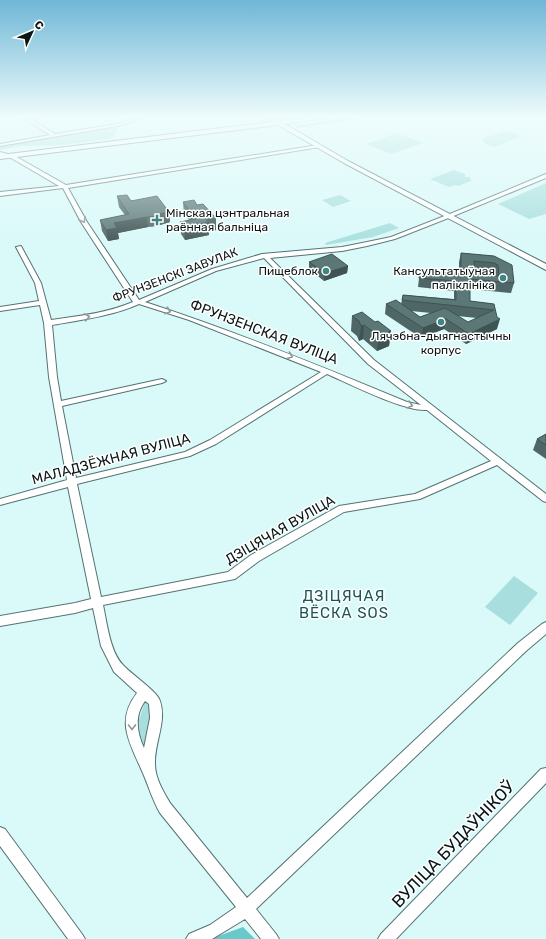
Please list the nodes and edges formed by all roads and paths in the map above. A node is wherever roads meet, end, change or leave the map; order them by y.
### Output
1 (20, 161) edge
2 (224, 161) edge
3 (346, 161) edge
4 (546, 176) edge
5 (64, 186) junction
6 (0, 194) edge
7 (449, 216) junction
8 (19, 247) dead end
9 (264, 256) junction
10 (546, 267) edge
11 (43, 302) junction
12 (139, 302) junction
13 (0, 309) edge
14 (48, 323) junction
15 (327, 371) junction
16 (162, 381) dead end
17 (58, 404) junction
18 (427, 407) junction
19 (498, 461) junction
20 (73, 482) junction
21 (546, 499) edge
22 (0, 502) edge
23 (97, 602) junction
24 (0, 621) edge
25 (546, 627) edge
26 (145, 692) junction
27 (149, 770) junction
28 (546, 774) edge
29 (0, 834) edge
30 (246, 909) junction
31 (77, 939) edge
32 (194, 939) edge
33 (271, 939) edge
34 (386, 939) edge

1 - 5 street
2 - 5 street
3 - 7 main road
4 - 7 street
5 - 6 street
5 -> 12 street
7 - 9 street, ФРУНЗЕНСКІ ЗАВУЛАК
7 - 10 main road
8 - 11 street
9 - 12 street, ФРУНЗЕНСКІ ЗАВУЛАК
9 - 18 street
11 - 13 street
11 - 14 street
14 -> 12 street, ФРУНЗЕНСКІ ЗАВУЛАК
12 -> 15 street, ФРУНЗЕНСКАЯ ВУЛІЦА
14 - 17 street
15 -> 18 street, ФРУНЗЕНСКАЯ ВУЛІЦА
15 - 20 street, МАЛАДЗЁЖНАЯ ВУЛІЦА
16 - 17 street
17 - 20 street
18 - 19 street
19 - 21 street
19 - 23 street, ДЗІЦЯЧАЯ ВУЛІЦА
20 - 22 street, МАЛАДЗЁЖНАЯ ВУЛІЦА
20 - 23 street
23 - 24 street, ДЗІЦЯЧАЯ ВУЛІЦА
23 - 26 street
25 - 30 street
26 - 27 street
26 -> 27 street
27 - 30 street
28 - 34 street, ВУЛІЦА БУДАЎНІКОЎ
29 - 31 street
30 - 32 street
30 - 33 street

